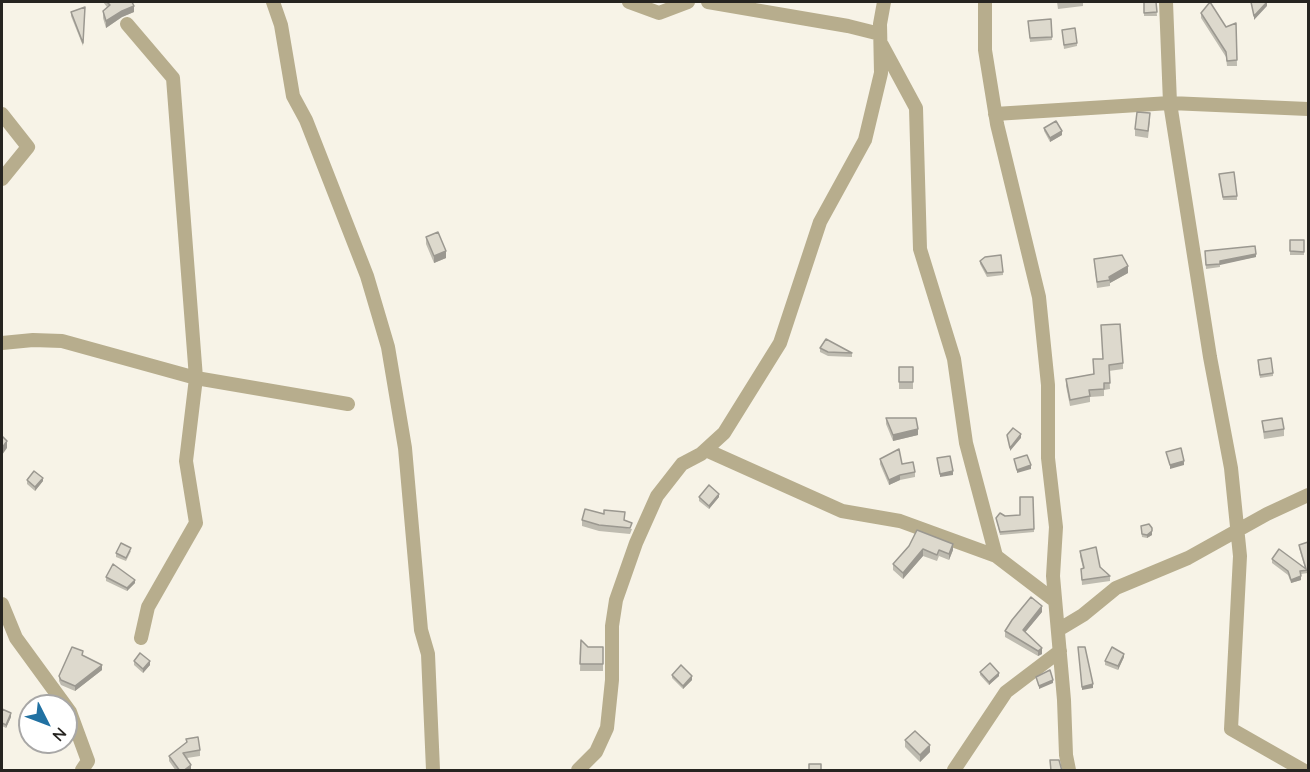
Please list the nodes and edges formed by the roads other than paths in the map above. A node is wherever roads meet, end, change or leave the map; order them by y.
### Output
1 (273, 2) edge
2 (629, 2) edge
3 (688, 2) edge
4 (708, 2) edge
5 (884, 2) edge
6 (985, 2) edge
7 (1166, 2) edge
8 (127, 24) dead end
9 (880, 38) junction
10 (1170, 103) junction
11 (1308, 109) edge
12 (2, 114) edge
13 (995, 114) junction
14 (2, 179) edge
15 (2, 343) edge
16 (196, 378) junction
17 (348, 404) dead end
18 (706, 450) junction
19 (1308, 495) edge
20 (1238, 529) junction
21 (996, 556) junction
22 (1055, 601) junction
23 (2, 604) edge
24 (1058, 630) junction
25 (141, 638) dead end
26 (1060, 651) junction
27 (82, 771) edge
28 (433, 771) edge
29 (579, 771) edge
30 (954, 771) edge
31 (1069, 771) edge
32 (1303, 771) edge

1 - 28 street
2 - 3 street
4 - 9 street
5 - 9 street
6 - 13 street
7 - 10 street
8 - 16 street
9 - 18 street
9 - 21 street
10 - 11 street
10 - 13 street
10 - 20 street
12 - 14 street
13 - 22 street
15 - 16 street
16 - 17 street
16 - 25 street
18 - 21 street
18 - 29 street
19 - 20 street
20 - 24 street
20 - 32 street
21 - 22 street
22 - 24 street
23 - 27 street
24 - 26 street
26 - 30 street
26 - 31 street

